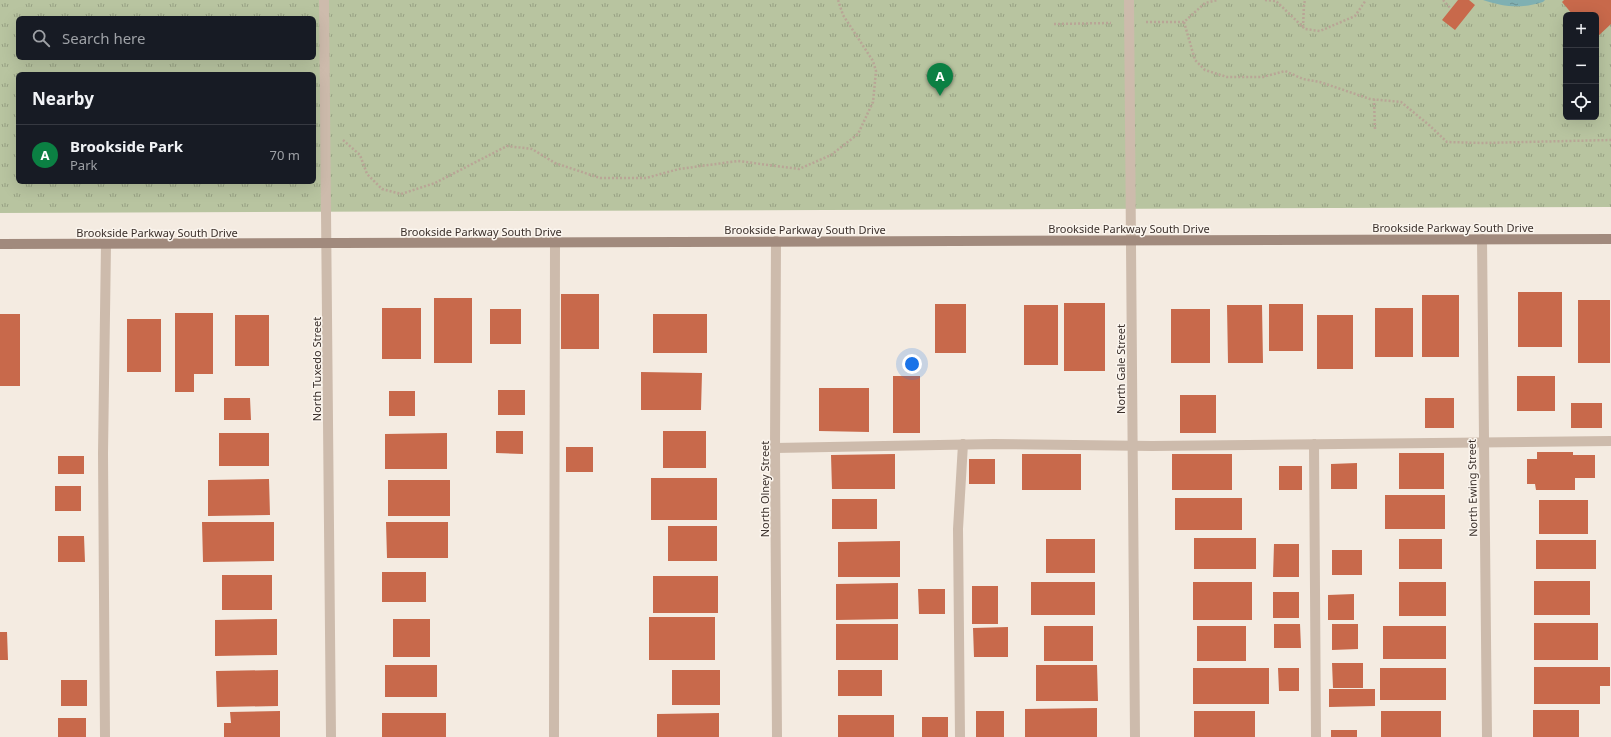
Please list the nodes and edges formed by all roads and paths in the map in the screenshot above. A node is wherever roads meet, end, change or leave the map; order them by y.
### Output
1 (324, 0) edge
2 (838, 0) edge
3 (1130, 0) edge
4 (1265, 0) edge
5 (1306, 0) edge
6 (1366, 0) edge
7 (1443, 0) edge
8 (1451, 9) dead end
9 (1184, 22) dead end
10 (1303, 27) junction
11 (1374, 99) junction
12 (325, 124) junction
13 (1375, 131) dead end
14 (1611, 140) edge
15 (1482, 239) junction
16 (1611, 239) edge
17 (1131, 240) junction
18 (776, 241) junction
19 (555, 242) junction
20 (327, 243) junction
21 (0, 244) edge
22 (106, 244) junction
23 (1611, 441) edge
24 (1484, 442) junction
25 (964, 444) junction
26 (1314, 444) junction
27 (1133, 446) junction
28 (775, 448) junction
29 (105, 737) edge
30 (331, 737) edge
31 (554, 737) edge
32 (777, 737) edge
33 (960, 737) edge
34 (1135, 737) edge
35 (1316, 737) edge
36 (1487, 737) edge

1 - 12 street, North Tuxedo Street
2 - 12 path
3 - 17 street, North Gale Street
4 - 10 path
5 - 10 path
6 - 10 path
7 - 8 path
9 - 11 path
11 - 13 path
11 - 14 path
12 - 20 street, North Tuxedo Street
15 - 16 main road, Brookside Parkway South Drive
15 - 17 main road, Brookside Parkway South Drive
15 - 24 street, North Ewing Street
17 - 18 main road, Brookside Parkway South Drive
17 - 27 street, North Gale Street
18 - 19 main road, Brookside Parkway South Drive
18 - 28 street, North Olney Street
19 - 20 main road, Brookside Parkway South Drive
19 - 31 street
20 - 22 main road, Brookside Parkway South Drive
20 - 30 street, North Tuxedo Street
21 - 22 main road, Brookside Parkway South Drive
22 - 29 street
23 - 24 street
24 - 26 street
24 - 36 street, North Ewing Street
25 - 27 street
25 - 28 street
25 - 33 street
26 - 27 street
26 - 35 street
27 - 34 street, North Gale Street
28 - 32 street, North Olney Street

